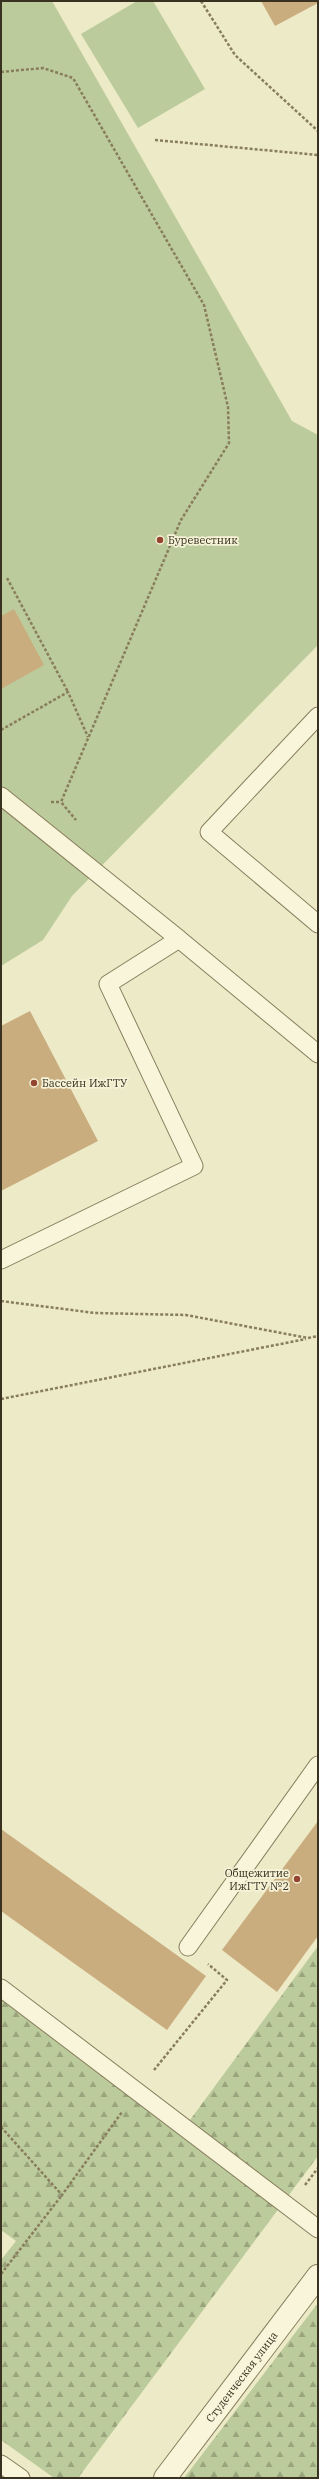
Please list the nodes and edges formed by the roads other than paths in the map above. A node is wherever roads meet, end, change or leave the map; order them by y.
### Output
1 (318, 716) edge
2 (1, 796) edge
3 (318, 924) edge
4 (179, 939) junction
5 (317, 1052) edge
6 (1, 1260) edge
7 (318, 1764) edge
8 (188, 1947) road end
9 (1, 1988) edge
10 (318, 2229) edge
11 (318, 2276) edge
12 (1, 2464) edge
13 (21, 2478) edge
14 (165, 2478) edge

1 - 3 lane
2 - 4 lane
4 - 5 lane
4 - 6 lane
7 - 8 lane
9 - 10 lane
11 - 14 street, Студенческая улица
12 - 13 lane

